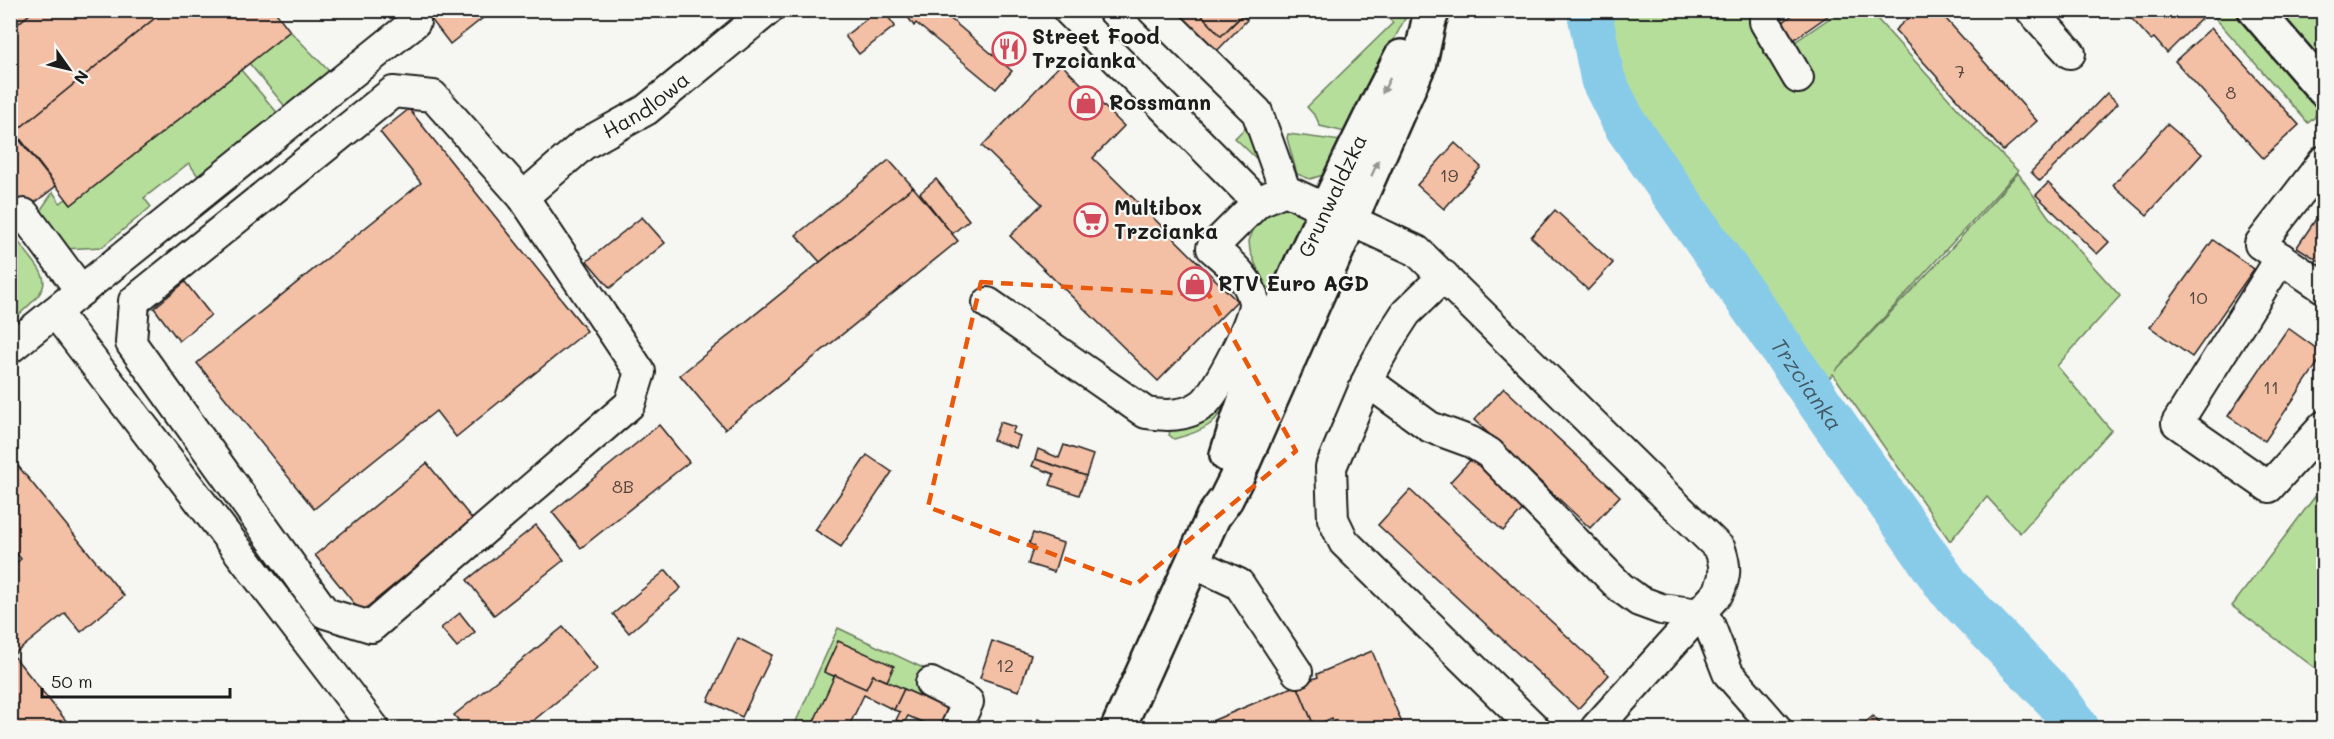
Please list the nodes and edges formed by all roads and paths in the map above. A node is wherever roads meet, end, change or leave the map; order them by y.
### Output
1 (768, 10) edge
2 (1068, 10) edge
3 (1153, 10) edge
4 (2031, 10) edge
5 (2255, 10) edge
6 (1766, 11) edge
7 (1431, 15) edge
8 (416, 22) dead end
9 (2070, 54) dead end
10 (1798, 78) dead end
11 (2324, 90) edge
12 (2324, 161) edge
13 (1285, 190) junction
14 (523, 197) junction
15 (1258, 202) junction
16 (24, 214) dead end
17 (1339, 216) junction
18 (2281, 258) junction
19 (1444, 276) junction
20 (2324, 288) edge
21 (81, 291) junction
22 (988, 303) dead end
23 (55, 312) junction
24 (10, 348) edge
25 (1367, 381) junction
26 (2324, 426) edge
27 (1213, 517) junction
28 (1192, 562) junction
29 (1700, 614) junction
30 (1298, 672) dead end
31 (932, 683) dead end
32 (374, 729) edge
33 (956, 729) edge
34 (1118, 729) edge
35 (1534, 729) edge
36 (1596, 729) edge
37 (1776, 729) edge

1 - 14 street, Handlowa
2 - 15 street
3 - 13 street
4 - 9 street
5 - 11 main road
6 - 10 street
7 - 17 main road, Grunwaldzka
8 - 21 street
12 - 18 street
13 - 15 street
13 - 17 street
14 - 14 street
15 - 22 street
16 - 21 street
17 - 19 street
17 - 27 main road, Grunwaldzka
17 - 27 main road, Grunwaldzka
18 - 20 street
18 - 26 street
19 - 25 street
19 - 29 street
21 - 23 street
23 - 24 street
23 - 32 street
25 - 29 street
25 - 35 street
27 - 28 main road, Grunwaldzka
28 - 30 street
28 - 34 main road, Grunwaldzka
29 - 36 street
29 - 37 street
31 - 33 street

